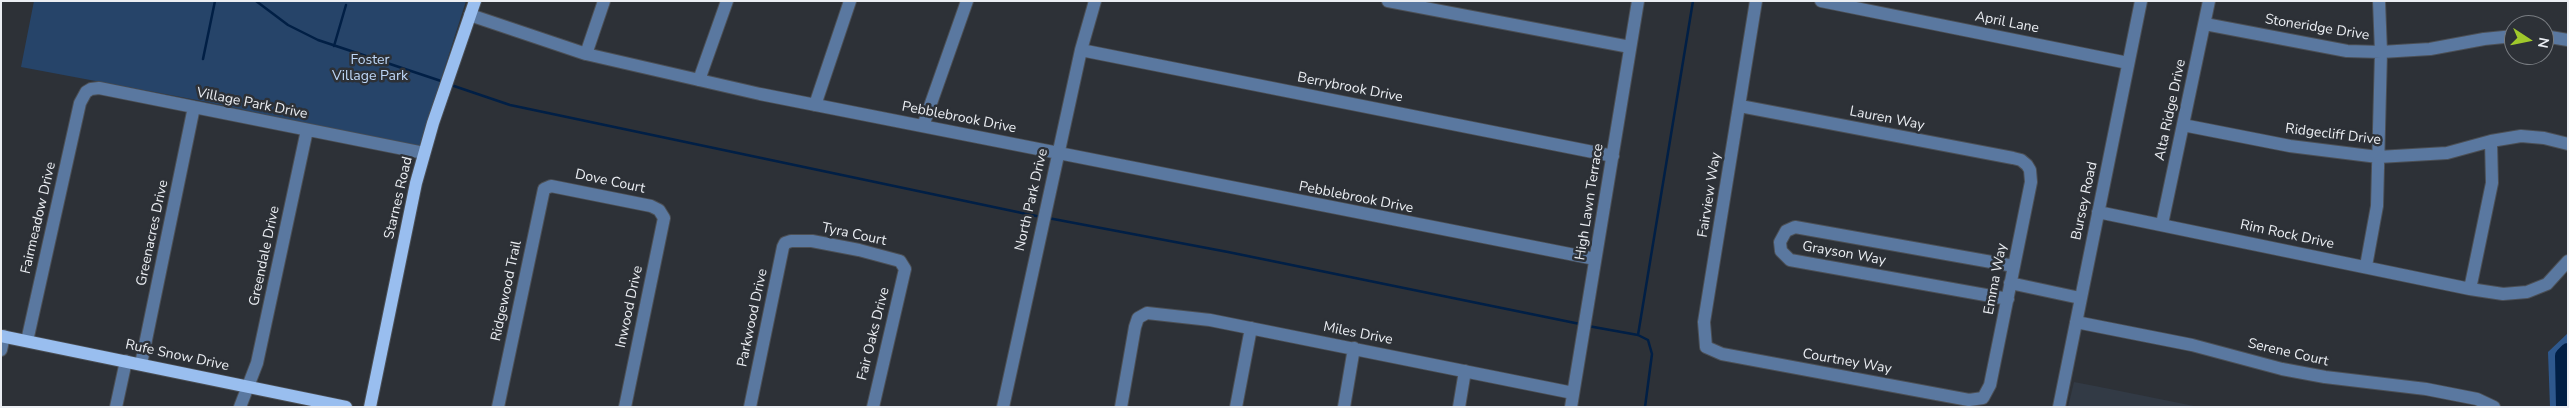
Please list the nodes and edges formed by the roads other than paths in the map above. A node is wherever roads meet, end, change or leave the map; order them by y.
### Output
1 (475, 1) edge
2 (604, 1) edge
3 (726, 1) edge
4 (850, 1) edge
5 (967, 1) edge
6 (1095, 1) edge
7 (1388, 1) edge
8 (1638, 1) edge
9 (1756, 1) edge
10 (1821, 1) edge
11 (2141, 1) edge
12 (2209, 1) edge
13 (2379, 1) edge
14 (470, 14) junction
15 (2204, 24) junction
16 (2504, 37) edge
17 (2554, 38) edge
18 (2568, 40) edge
19 (1630, 47) junction
20 (1081, 50) junction
21 (2381, 52) junction
22 (586, 54) junction
23 (2128, 63) junction
24 (699, 80) junction
25 (80, 103) joint
26 (815, 105) junction
27 (1740, 106) junction
28 (194, 107) junction
29 (2183, 125) junction
30 (923, 126) junction
31 (307, 130) junction
32 (2491, 141) junction
33 (2568, 144) edge
34 (424, 153) junction
35 (1058, 153) junction
36 (1612, 156) junction
37 (2378, 156) junction
38 (2027, 165) joint
39 (550, 186) joint
40 (2098, 212) junction
41 (662, 213) joint
42 (2162, 224) junction
43 (791, 241) joint
44 (1595, 259) junction
45 (2568, 262) edge
46 (2014, 266) junction
47 (2366, 266) junction
48 (905, 270) joint
49 (2010, 283) junction
50 (2470, 290) junction
51 (2080, 298) junction
52 (2008, 299) junction
53 (2076, 322) junction
54 (1251, 328) junction
55 (3, 336) edge
56 (27, 341) junction
57 (1706, 347) joint
58 (1354, 348) junction
59 (1, 350) edge
60 (126, 361) junction
61 (141, 364) junction
62 (1465, 371) junction
63 (247, 386) junction
64 (1573, 393) junction
65 (1983, 398) joint
66 (116, 407) edge
67 (240, 407) edge
68 (346, 407) edge
69 (370, 407) edge
70 (498, 407) edge
71 (624, 407) edge
72 (750, 407) edge
73 (873, 407) edge
74 (1002, 407) edge
75 (1121, 407) edge
76 (1236, 407) edge
77 (1344, 407) edge
78 (1459, 407) edge
79 (1570, 407) edge
80 (2059, 407) edge
81 (2494, 407) edge

1 - 14 main road, Starnes Road
2 - 22 street
3 - 24 street
4 - 26 street
5 - 30 street
6 - 20 street, North Park Drive
7 - 19 street
8 - 19 street, High Lawn Terrace
9 - 27 street, Fairview Way
10 - 23 street, April Lane
11 - 23 street, Bursey Road
12 - 15 street, Alta Ridge Drive
13 - 21 street
14 - 22 street, Pebblebrook Drive
14 - 34 main road, Starnes Road
15 - 21 street, Stoneridge Drive
15 - 29 street, Alta Ridge Drive
16 - 21 street, Stoneridge Drive
17 - 18 street
19 - 36 street, High Lawn Terrace
20 - 35 street, North Park Drive
20 - 36 street, Berrybrook Drive
21 - 37 street
22 - 24 street, Pebblebrook Drive
23 - 40 street, Bursey Road
24 - 26 street, Pebblebrook Drive
25 - 28 street, Village Park Drive
25 - 56 street, Fairmeadow Drive
26 - 30 street, Pebblebrook Drive
27 - 38 street, Lauren Way
27 - 57 street, Fairview Way
28 - 31 street, Village Park Drive
28 - 61 street, Greenacres Drive
29 - 37 street, Ridgecliff Drive
29 - 42 street, Alta Ridge Drive
30 - 35 street, Pebblebrook Drive
31 - 34 street, Village Park Drive
31 - 63 street, Greendale Drive
32 - 33 street, Ridgecliff Drive
32 - 37 street, Ridgecliff Drive
32 - 50 street
34 - 69 main road, Starnes Road
35 - 44 street, Pebblebrook Drive
35 - 74 street, North Park Drive
36 - 44 street, High Lawn Terrace
37 - 47 street
38 - 46 street, Emma Way
39 - 41 street, Dove Court
39 - 70 street, Ridgewood Trail
40 - 42 street, Rim Rock Drive
40 - 51 street, Bursey Road
41 - 71 street, Inwood Drive
42 - 47 street, Rim Rock Drive
43 - 48 street, Tyra Court
43 - 72 street, Parkwood Drive
44 - 64 street, High Lawn Terrace
45 - 50 street, Rim Rock Drive
46 - 49 street, Emma Way
46 - 52 street, Grayson Way
47 - 50 street, Rim Rock Drive
48 - 73 street, Fair Oaks Drive
49 - 51 street
49 - 52 street, Emma Way
51 - 53 street, Bursey Road
52 - 65 street, Emma Way
53 - 80 street, Bursey Road
53 - 81 street, Serene Court
54 - 58 street, Miles Drive
54 - 75 street, Miles Drive
54 - 76 street
55 - 56 main road, Rufe Snow Drive
55 - 59 street
56 - 60 main road, Rufe Snow Drive
57 - 65 street, Courtney Way
58 - 62 street, Miles Drive
58 - 77 street
60 - 61 main road, Rufe Snow Drive
60 - 66 street
61 - 63 main road, Rufe Snow Drive
62 - 64 street, Miles Drive
62 - 78 street
63 - 67 street, Greendale Drive
63 - 68 main road, Rufe Snow Drive
64 - 79 street, High Lawn Terrace

